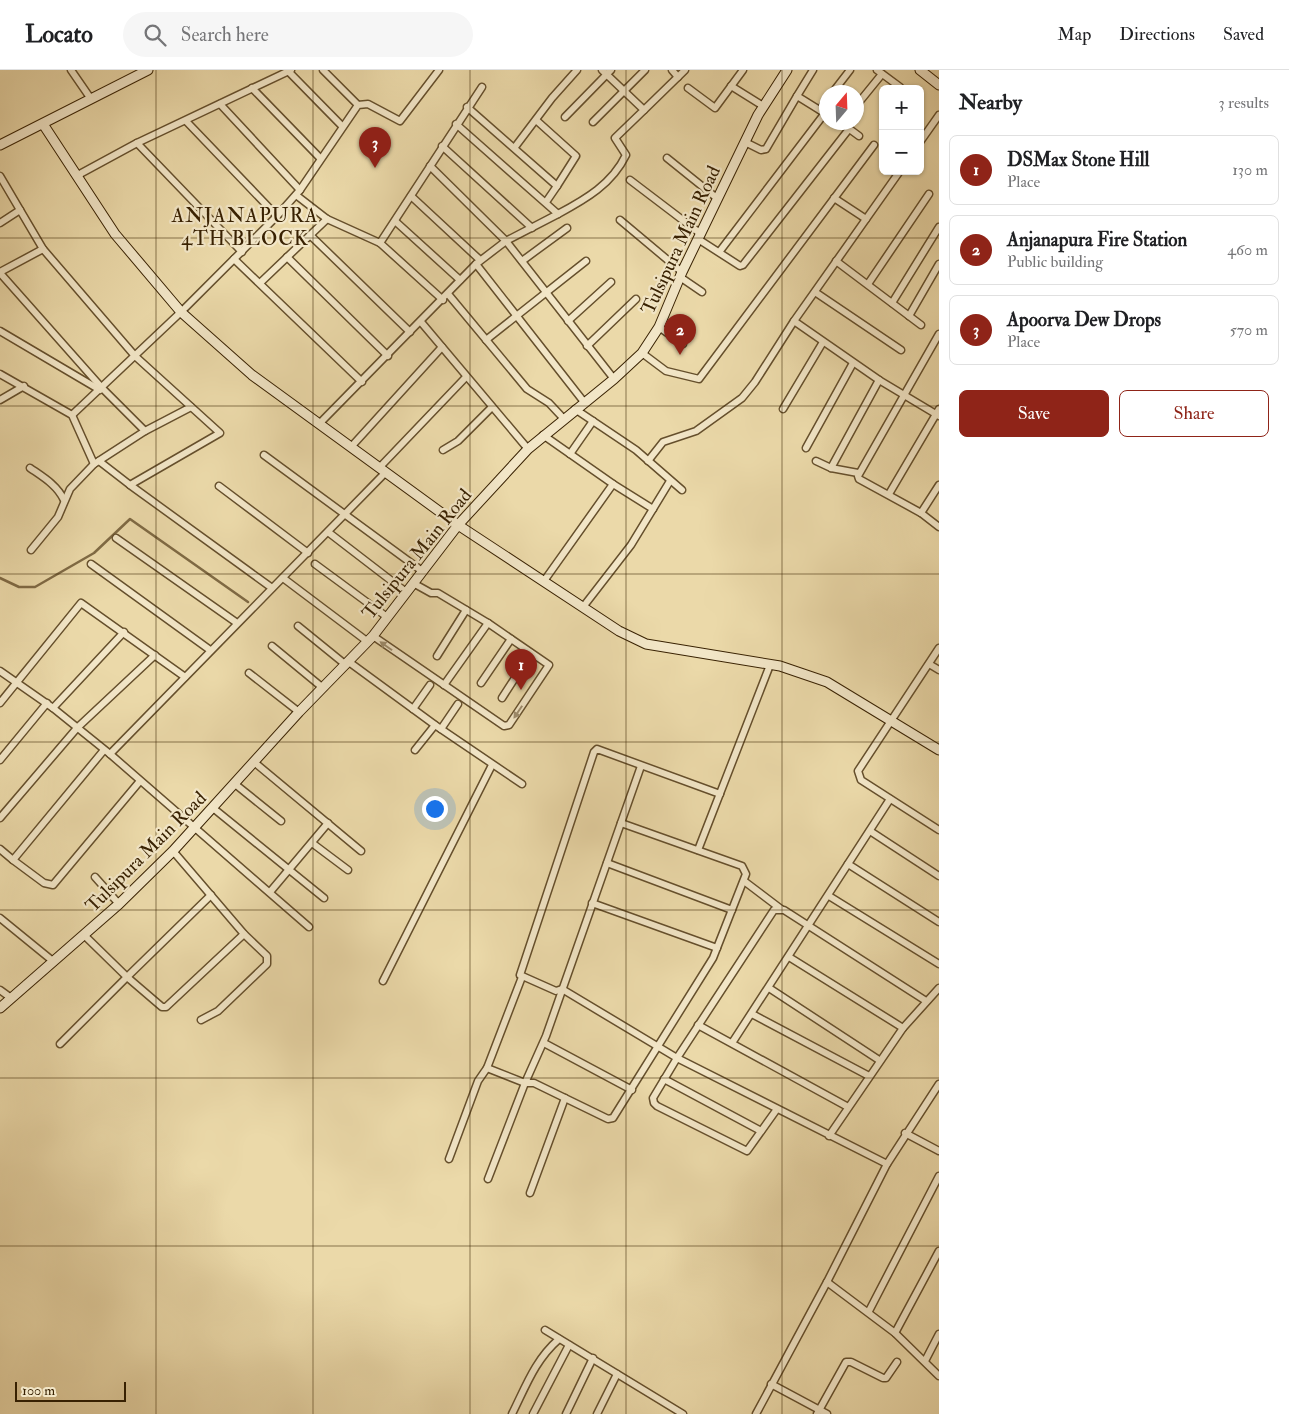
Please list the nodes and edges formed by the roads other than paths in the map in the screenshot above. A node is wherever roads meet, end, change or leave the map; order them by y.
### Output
1 (71, 70) edge
2 (148, 70) edge
3 (323, 70) edge
4 (440, 70) edge
5 (577, 70) edge
6 (645, 70) edge
7 (672, 70) edge
8 (685, 70) edge
9 (743, 70) edge
10 (786, 70) edge
11 (813, 70) edge
12 (850, 70) edge
13 (920, 70) edge
14 (289, 71) edge
15 (607, 72) edge
16 (880, 72) edge
17 (678, 77) junction
18 (838, 85) edge
19 (896, 85) edge
20 (939, 85) edge
21 (482, 86) dead end
22 (731, 86) junction
23 (252, 88) junction
24 (688, 88) dead end
25 (624, 91) junction
26 (864, 95) edge
27 (798, 96) junction
28 (91, 99) junction
29 (220, 104) junction
30 (358, 105) junction
31 (763, 106) junction
32 (467, 107) junction
33 (819, 109) edge
34 (644, 110) junction
35 (939, 115) edge
36 (565, 117) dead end
37 (819, 119) edge
38 (536, 120) junction
39 (186, 121) junction
40 (593, 122) dead end
41 (43, 124) junction
42 (456, 124) junction
43 (342, 126) junction
44 (848, 130) edge
45 (850, 130) edge
46 (859, 136) dead end
47 (924, 136) edge
48 (744, 142) junction
49 (138, 143) junction
50 (874, 144) dead end
51 (0, 145) edge
52 (442, 146) junction
53 (515, 147) junction
54 (320, 158) junction
55 (667, 158) dead end
56 (430, 166) junction
57 (78, 175) junction
58 (897, 175) edge
59 (0, 176) edge
60 (630, 180) dead end
61 (557, 186) junction
62 (298, 192) junction
63 (929, 194) dead end
64 (411, 196) junction
65 (834, 198) junction
66 (718, 199) junction
67 (546, 202) junction
68 (20, 210) junction
69 (558, 214) junction
70 (277, 216) junction
71 (327, 219) junction
72 (866, 219) junction
73 (395, 220) junction
74 (620, 220) dead end
75 (0, 223) edge
76 (939, 227) edge
77 (532, 228) junction
78 (567, 228) dead end
79 (310, 235) junction
80 (699, 236) junction
81 (506, 241) junction
82 (380, 243) junction
83 (43, 249) junction
84 (720, 251) junction
85 (242, 252) junction
86 (287, 257) junction
87 (234, 259) junction
88 (522, 261) junction
89 (586, 261) dead end
90 (836, 261) junction
91 (478, 262) junction
92 (939, 264) edge
93 (0, 273) edge
94 (681, 275) junction
95 (460, 280) junction
96 (611, 282) dead end
97 (260, 283) junction
98 (868, 284) junction
99 (545, 292) junction
100 (702, 292) dead end
101 (814, 292) junction
102 (448, 294) junction
103 (636, 299) dead end
104 (443, 300) junction
105 (892, 303) junction
106 (181, 312) junction
107 (515, 316) junction
108 (909, 316) junction
109 (568, 321) junction
110 (794, 321) junction
111 (421, 322) junction
112 (921, 325) dead end
113 (659, 326) junction
114 (0, 331) edge
115 (410, 332) junction
116 (939, 334) edge
117 (486, 340) junction
118 (823, 342) junction
119 (683, 344) dead end
120 (442, 346) junction
121 (588, 346) junction
122 (901, 350) dead end
123 (642, 353) junction
124 (135, 356) junction
125 (388, 356) junction
126 (854, 363) junction
127 (0, 374) edge
128 (466, 377) junction
129 (614, 379) junction
130 (879, 380) junction
131 (362, 382) junction
132 (24, 386) junction
133 (101, 389) junction
134 (904, 395) junction
135 (0, 400) edge
136 (584, 402) junction
137 (191, 407) junction
138 (492, 407) junction
139 (575, 409) junction
140 (783, 409) dead end
141 (938, 413) edge
142 (72, 415) junction
143 (564, 419) junction
144 (594, 421) junction
145 (319, 424) junction
146 (145, 431) junction
147 (543, 435) junction
148 (350, 447) junction
149 (528, 448) junction
150 (806, 448) dead end
151 (444, 450) dead end
152 (570, 454) junction
153 (264, 455) dead end
154 (648, 461) junction
155 (816, 461) dead end
156 (96, 462) junction
157 (30, 468) dead end
158 (831, 468) junction
159 (382, 471) junction
160 (858, 473) junction
161 (670, 481) junction
162 (613, 484) junction
163 (130, 485) junction
164 (939, 485) edge
165 (219, 486) dead end
166 (682, 490) dead end
167 (889, 494) junction
168 (64, 500) junction
169 (653, 509) junction
170 (921, 513) junction
171 (344, 515) junction
172 (458, 525) junction
173 (939, 527) edge
174 (328, 532) junction
175 (116, 538) dead end
176 (31, 550) dead end
177 (308, 553) junction
178 (91, 564) dead end
179 (315, 564) dead end
180 (422, 571) junction
181 (283, 578) junction
182 (544, 581) junction
183 (412, 583) junction
184 (272, 588) junction
185 (406, 592) junction
186 (583, 607) junction
187 (466, 610) junction
188 (387, 617) junction
189 (237, 623) junction
190 (488, 623) junction
191 (298, 626) dead end
192 (124, 632) junction
193 (370, 639) junction
194 (511, 640) junction
195 (272, 646) dead end
196 (939, 648) edge
197 (210, 650) junction
198 (532, 653) junction
199 (155, 655) junction
200 (437, 656) dead end
201 (348, 664) junction
202 (929, 664) junction
203 (770, 665) junction
204 (939, 670) edge
205 (0, 671) edge
206 (249, 673) dead end
207 (185, 677) junction
208 (18, 681) junction
209 (481, 683) dead end
210 (430, 685) dead end
211 (444, 685) junction
212 (323, 688) junction
213 (502, 698) dead end
214 (0, 702) edge
215 (46, 703) junction
216 (458, 704) dead end
217 (53, 708) junction
218 (413, 709) junction
219 (299, 712) junction
220 (891, 719) junction
221 (438, 727) junction
222 (77, 728) junction
223 (415, 750) dead end
224 (939, 750) edge
225 (107, 752) junction
226 (0, 760) edge
227 (254, 762) junction
228 (492, 765) junction
229 (641, 766) junction
230 (140, 781) junction
231 (235, 784) junction
232 (522, 784) dead end
233 (720, 794) junction
234 (890, 799) junction
235 (213, 808) junction
236 (0, 818) edge
237 (282, 821) dead end
238 (328, 823) junction
239 (621, 823) junction
240 (195, 826) junction
241 (939, 830) edge
242 (870, 831) junction
243 (312, 843) junction
244 (0, 849) edge
245 (698, 850) junction
246 (173, 851) junction
247 (361, 851) dead end
248 (13, 860) junction
249 (607, 863) junction
250 (848, 864) junction
251 (290, 870) junction
252 (348, 870) dead end
253 (939, 876) edge
254 (95, 878) dead end
255 (744, 881) junction
256 (270, 892) junction
257 (211, 895) junction
258 (829, 896) junction
259 (324, 898) dead end
260 (592, 903) junction
261 (119, 904) junction
262 (781, 909) junction
263 (732, 910) junction
264 (0, 918) edge
265 (939, 922) edge
266 (309, 926) dead end
267 (810, 926) junction
268 (244, 934) junction
269 (84, 935) junction
270 (717, 948) junction
271 (789, 957) junction
272 (54, 962) junction
273 (939, 964) edge
274 (127, 976) junction
275 (522, 977) junction
276 (383, 981) dead end
277 (769, 988) junction
278 (939, 988) edge
279 (562, 989) junction
280 (0, 990) edge
281 (11, 998) junction
282 (926, 1001) junction
283 (0, 1008) edge
284 (752, 1014) junction
285 (201, 1020) dead end
286 (698, 1024) junction
287 (903, 1028) junction
288 (544, 1043) junction
289 (732, 1043) junction
290 (60, 1044) dead end
291 (659, 1047) junction
292 (677, 1058) junction
293 (880, 1060) junction
294 (487, 1068) junction
295 (868, 1076) junction
296 (664, 1079) junction
297 (525, 1083) junction
298 (939, 1084) edge
299 (632, 1090) junction
300 (565, 1098) junction
301 (848, 1107) junction
302 (777, 1109) junction
303 (761, 1131) junction
304 (905, 1133) junction
305 (829, 1136) junction
306 (939, 1151) edge
307 (449, 1159) dead end
308 (887, 1164) junction
309 (939, 1176) edge
310 (488, 1179) dead end
311 (530, 1193) dead end
312 (939, 1251) edge
313 (827, 1282) junction
314 (869, 1311) junction
315 (545, 1330) dead end
316 (895, 1333) junction
317 (939, 1334) edge
318 (559, 1339) junction
319 (569, 1345) junction
320 (592, 1358) junction
321 (925, 1361) junction
322 (897, 1362) dead end
323 (617, 1374) junction
324 (939, 1376) edge
325 (771, 1384) junction
326 (818, 1412) edge
327 (514, 1413) edge
328 (600, 1413) edge
329 (533, 1414) edge
330 (566, 1414) edge
331 (683, 1414) edge
332 (756, 1414) edge
333 (827, 1414) edge

1 - 28 street
2 - 28 street
3 - 30 street
4 - 30 street
5 - 38 street
6 - 25 street
7 - 17 street
8 - 17 street
9 - 22 street
10 - 31 street, Tulsipura Main Road
11 - 27 street
12 - 18 street
13 - 20 street
14 - 23 street
14 - 43 street
15 - 25 street
15 - 36 street
16 - 19 street
16 - 26 street
17 - 34 street
21 - 32 street
22 - 24 street
22 - 31 street
23 - 29 street
23 - 54 street
25 - 34 street
25 - 40 street
27 - 33 street
27 - 48 street
28 - 41 street
29 - 39 street
29 - 62 street
30 - 43 street
31 - 48 street, Tulsipura Main Road
32 - 42 street
32 - 53 street
34 - 69 street
35 - 47 street
37 - 84 street
38 - 53 street
38 - 61 street
39 - 49 street
39 - 70 street
41 - 51 street
41 - 57 street
42 - 52 street
42 - 67 street
43 - 54 street
44 - 84 street
45 - 46 street
48 - 66 street, Tulsipura Main Road
49 - 57 street
49 - 85 street
50 - 65 street
52 - 56 street
52 - 77 street
53 - 61 street
54 - 62 street
55 - 66 street
56 - 64 street
56 - 81 street
57 - 106 street
58 - 72 street
59 - 68 street
60 - 80 street
61 - 67 street
62 - 70 street
62 - 71 street
63 - 98 street
64 - 73 street
64 - 91 street
65 - 72 street
65 - 123 street
66 - 80 street, Tulsipura Main Road
67 - 69 street
68 - 75 street
68 - 83 street
69 - 77 street
70 - 85 street
71 - 79 street
71 - 82 street
72 - 90 street
73 - 82 street
73 - 95 street
74 - 94 street
76 - 105 street
77 - 81 street
78 - 88 street
79 - 86 street
79 - 115 street
80 - 84 street
80 - 94 street, Tulsipura Main Road
81 - 88 street
81 - 91 street
82 - 104 street
83 - 93 street
83 - 124 street
85 - 87 street
86 - 97 street
86 - 125 street
87 - 97 street
87 - 106 street
88 - 99 street
89 - 99 street
90 - 98 street
90 - 101 street
91 - 95 street
91 - 107 street
92 - 108 street
93 - 133 street
94 - 100 street
94 - 113 street, Tulsipura Main Road
95 - 102 street
96 - 109 street
97 - 131 street
98 - 105 street
99 - 107 street
99 - 109 street
101 - 110 street
101 - 122 street
102 - 104 street
102 - 117 street
103 - 121 street
104 - 111 street
105 - 108 street
106 - 124 street
106 - 145 street
107 - 117 street
107 - 136 street
108 - 112 street
109 - 121 street
110 - 118 street
110 - 154 street
111 - 115 street
111 - 120 street
113 - 119 street
113 - 123 street, Tulsipura Main Road
114 - 133 street
115 - 125 street
116 - 134 street
117 - 143 street
118 - 126 street
118 - 140 street
120 - 128 street
120 - 148 street
121 - 129 street
123 - 129 street, Tulsipura Main Road
124 - 133 street
124 - 137 street
125 - 131 street
126 - 130 street
126 - 150 street
127 - 132 street
128 - 138 street
128 - 159 street
129 - 136 street, Tulsipura Main Road
130 - 134 street
130 - 158 street
131 - 145 street
132 - 135 street
132 - 142 street
133 - 142 street
133 - 146 street
134 - 141 street
134 - 160 street
136 - 139 street, Tulsipura Main Road
137 - 146 street
137 - 163 street
138 - 149 street
138 - 151 street
139 - 143 street, Tulsipura Main Road
139 - 144 street
141 - 167 street
142 - 156 street
143 - 147 street, Tulsipura Main Road
144 - 152 street
144 - 154 street
145 - 148 street
146 - 156 street
147 - 149 street, Tulsipura Main Road
147 - 152 street
148 - 159 street
149 - 172 street, Tulsipura Main Road
152 - 162 street
153 - 171 street
154 - 161 street
155 - 158 street
156 - 163 street
156 - 168 street
157 - 168 street
158 - 160 street
159 - 171 street
159 - 172 street
160 - 167 street
161 - 166 street
161 - 169 street
162 - 169 street
162 - 182 street
163 - 184 street
164 - 170 street
165 - 177 street
167 - 170 street
168 - 176 street
169 - 186 street
170 - 173 street
171 - 174 street
171 - 180 street
172 - 180 street, Tulsipura Main Road
172 - 182 street
174 - 177 street
174 - 185 street
175 - 189 street
177 - 181 street
178 - 197 street
179 - 188 street
180 - 183 street, Tulsipura Main Road
181 - 184 street
181 - 193 street
182 - 186 street
183 - 185 street, Tulsipura Main Road
183 - 187 street
184 - 189 street
185 - 188 street, Tulsipura Main Road
186 - 203 street
187 - 190 street
187 - 200 street
188 - 193 street, Tulsipura Main Road
189 - 197 street
190 - 194 street
190 - 211 street
191 - 201 street
192 - 199 street
192 - 208 street
192 - 217 street
193 - 201 street, Tulsipura Main Road
211 -> 193 street
194 - 198 street
194 - 209 street
195 - 212 street
196 - 202 street
197 - 207 street
198 -> 211 street
198 - 213 street
199 - 207 street
199 - 222 street
201 - 212 street, Tulsipura Main Road
201 - 218 street
202 - 204 street
202 - 220 street
203 - 220 street
203 - 233 street
205 - 208 street
206 - 219 street
207 - 225 street
208 - 214 street
208 - 215 street
210 - 218 street
212 - 219 street, Tulsipura Main Road
215 - 217 street
215 - 226 street
216 - 221 street
217 - 222 street
218 - 221 street
219 - 227 street, Tulsipura Main Road
220 - 224 street
220 - 234 street
221 - 223 street
221 - 228 street
222 - 225 street
222 - 236 street
225 - 230 street
225 - 248 street
227 - 231 street, Tulsipura Main Road
227 - 238 street
228 - 232 street
228 - 276 street
229 - 233 street
229 - 239 street
229 - 275 street
230 - 240 street
230 - 248 street
231 - 235 street, Tulsipura Main Road
231 - 237 street
233 - 245 street
234 - 241 street
234 - 242 street
235 - 240 street, Tulsipura Main Road
235 - 251 street
238 - 243 street
238 - 247 street
239 - 245 street
239 - 249 street
240 - 246 street, Tulsipura Main Road
240 - 256 street
242 - 250 street
242 - 253 street
243 - 251 street
243 - 252 street
244 - 248 street
245 - 255 street
246 - 257 street
246 - 261 street, Tulsipura Main Road
249 - 260 street
249 - 263 street
250 - 258 street
250 - 265 street
251 - 256 street
251 - 259 street
254 - 261 street
255 - 262 street
255 - 263 street
256 - 266 street
257 - 268 street
257 - 274 street
258 - 267 street
258 - 273 street
260 - 270 street
260 - 279 street
261 - 269 street, Tulsipura Main Road
262 - 267 street
262 - 286 street
263 - 270 street
264 - 272 street
267 - 271 street
267 - 282 street
268 - 274 street
268 - 285 street
269 - 272 street, Tulsipura Main Road
269 - 274 street
270 - 291 street
271 - 277 street
271 - 287 street
272 - 281 street, Tulsipura Main Road
274 - 290 street
275 - 279 street
275 - 294 street
277 - 284 street
277 - 293 street
278 - 282 street
279 - 288 street
279 - 291 street
280 - 281 street
281 - 283 street, Tulsipura Main Road
282 - 287 street
284 - 289 street
284 - 295 street
286 - 289 street
286 - 292 street
287 - 293 street
288 - 297 street
288 - 299 street
289 - 301 street
291 - 292 street
291 - 299 street
292 - 296 street
292 - 302 street
293 - 295 street
294 - 297 street
294 - 307 street
295 - 301 street
296 - 303 street
296 - 303 street
297 - 300 street
297 - 310 street
298 - 304 street
299 - 300 street
300 - 311 street
301 - 305 street
302 - 303 street
302 - 305 street
304 - 306 street
304 - 308 street
305 - 308 street
308 - 313 street
309 - 314 street
312 - 316 street
313 - 314 street
313 - 325 street
314 - 316 street
315 - 318 street
316 - 321 street
317 - 321 street
318 - 319 street
318 - 327 street
319 - 320 street
319 - 329 street
320 - 323 street
320 - 330 street
321 - 324 street
322 - 326 street
323 - 328 street
323 - 331 street
325 - 326 street
325 - 332 street
326 - 333 street

